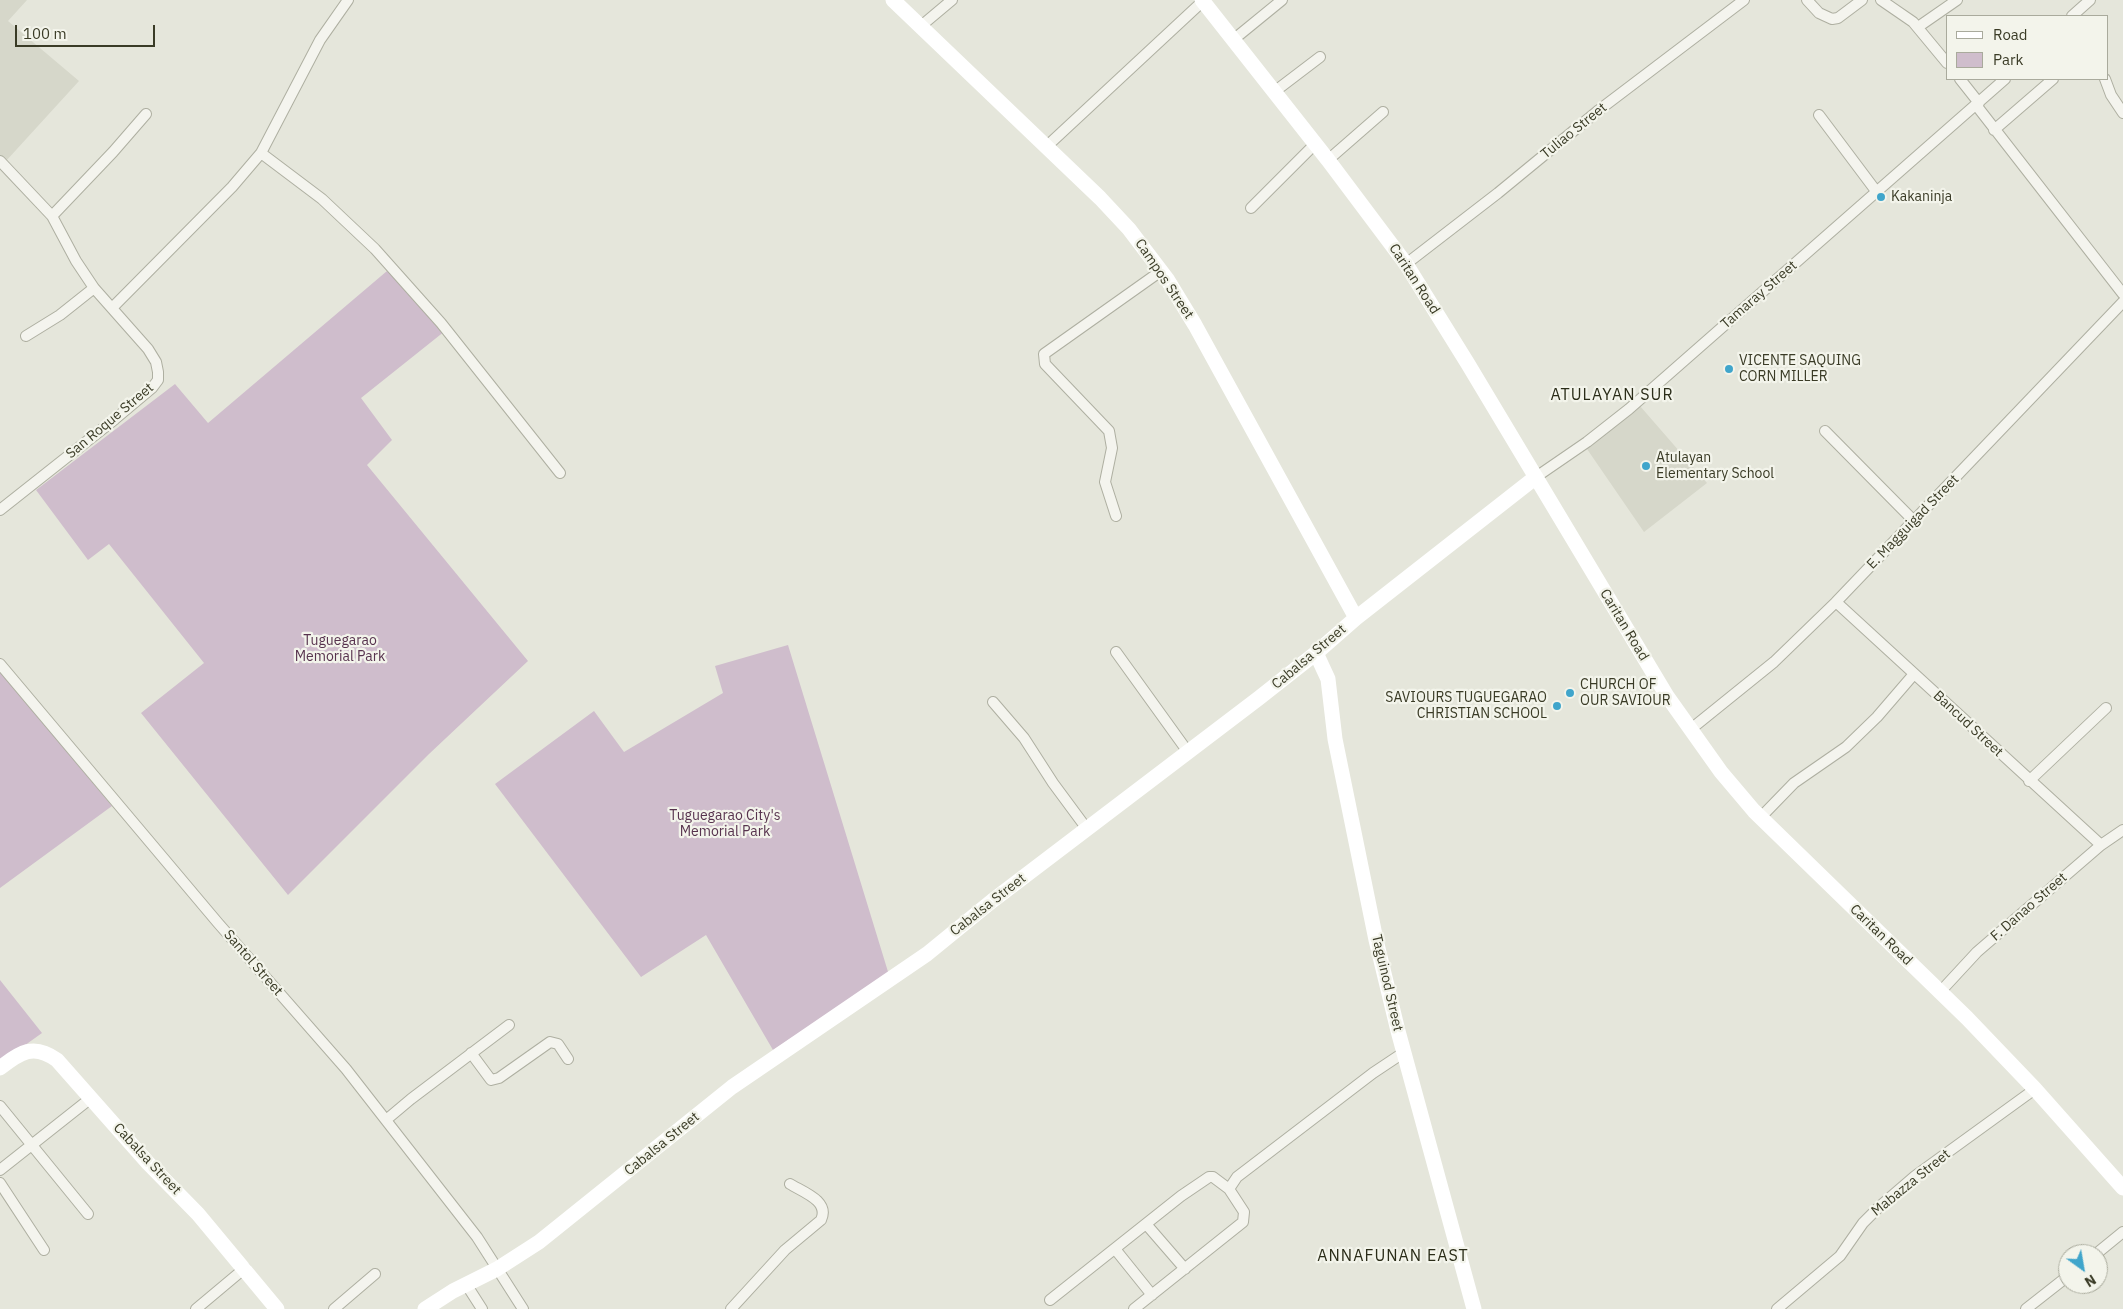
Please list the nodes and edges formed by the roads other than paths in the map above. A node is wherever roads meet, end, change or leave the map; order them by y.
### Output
1 (348, 0) edge
2 (893, 0) edge
3 (952, 0) edge
4 (1203, 0) edge
5 (1282, 0) edge
6 (1744, 0) edge
7 (1807, 0) edge
8 (1862, 0) edge
9 (1880, 0) edge
10 (1957, 0) edge
11 (2090, 0) edge
12 (2073, 15) edge
13 (921, 26) junction
14 (1918, 27) junction
15 (1233, 40) junction
16 (1320, 57) dead end
17 (1946, 62) edge
18 (1961, 80) edge
19 (2004, 80) edge
20 (2052, 80) edge
21 (2105, 80) edge
22 (1274, 92) junction
23 (1977, 104) junction
24 (1383, 112) dead end
25 (2123, 113) edge
26 (146, 114) dead end
27 (1819, 115) dead end
28 (1994, 130) junction
29 (1315, 144) junction
30 (1046, 146) junction
31 (260, 153) junction
32 (1328, 160) junction
33 (0, 161) edge
34 (1876, 191) junction
35 (1251, 208) dead end
36 (52, 216) junction
37 (1406, 264) junction
38 (1161, 271) junction
39 (94, 288) junction
40 (2123, 294) edge
41 (2123, 302) edge
42 (112, 308) junction
43 (26, 336) dead end
44 (1825, 431) dead end
45 (560, 473) dead end
46 (1536, 478) junction
47 (0, 510) edge
48 (1116, 516) dead end
49 (1914, 521) junction
50 (1836, 602) junction
51 (1356, 618) junction
52 (1116, 652) dead end
53 (1316, 653) junction
54 (0, 664) edge
55 (1914, 674) junction
56 (993, 702) dead end
57 (2106, 708) dead end
58 (1691, 730) junction
59 (1188, 752) junction
60 (2029, 781) junction
61 (1760, 818) junction
62 (1087, 829) junction
63 (2123, 830) edge
64 (2101, 845) junction
65 (1940, 992) junction
66 (509, 1026) dead end
67 (471, 1053) junction
68 (1403, 1053) junction
69 (568, 1059) dead end
70 (0, 1068) edge
71 (2035, 1089) junction
72 (91, 1098) junction
73 (0, 1106) edge
74 (386, 1120) junction
75 (32, 1145) junction
76 (0, 1170) edge
77 (0, 1183) edge
78 (790, 1184) dead end
79 (2123, 1188) edge
80 (1229, 1189) junction
81 (88, 1214) dead end
82 (1146, 1224) junction
83 (2123, 1232) edge
84 (2108, 1244) edge
85 (1115, 1249) junction
86 (44, 1250) dead end
87 (245, 1268) junction
88 (497, 1269) junction
89 (1185, 1269) junction
90 (374, 1274) dead end
91 (466, 1284) junction
92 (2058, 1284) edge
93 (1152, 1295) junction
94 (1050, 1300) dead end
95 (196, 1309) edge
96 (278, 1309) edge
97 (334, 1309) edge
98 (425, 1309) edge
99 (482, 1309) edge
100 (523, 1309) edge
101 (731, 1309) edge
102 (1134, 1309) edge
103 (1474, 1309) edge
104 (1777, 1309) edge
105 (2026, 1309) edge

1 - 31 street
2 - 13 street, Campos Street
3 - 13 street
4 - 15 street, Caritan Road
4 - 30 street
5 - 15 street
6 - 37 street, Tuliao Street
7 - 8 street
9 - 14 street
10 - 14 street
11 - 12 street
13 - 30 street, Campos Street
14 - 17 street
15 - 22 street, Caritan Road
16 - 22 street
18 - 23 street
19 - 23 street, Tamaray Street
20 - 28 street
21 - 25 street
22 - 29 street, Caritan Road
23 - 28 street
23 - 34 street, Tamaray Street
24 - 32 street
26 - 36 street
27 - 34 street
28 - 40 street
29 - 32 street, Caritan Road
29 - 35 street
30 - 38 street, Campos Street
31 - 42 street
31 - 45 street
32 - 37 street, Caritan Road
33 - 36 street, San Roque Street
34 - 46 street, Tamaray Street
36 - 39 street, San Roque Street
37 - 46 street, Caritan Road
38 - 48 street
38 - 51 street, Campos Street
39 - 42 street, San Roque Street
39 - 43 street
41 - 49 street, E. Magguigad Street
42 - 47 street, San Roque Street
44 - 49 street
46 - 51 street, Cabalsa Street
46 - 58 street, Caritan Road
49 - 50 street, E. Magguigad Street
50 - 55 street, Bancud Street
50 - 58 street, E. Magguigad Street
51 - 53 street, Cabalsa Street
52 - 59 street
53 - 59 street, Cabalsa Street
53 - 68 street, Taguinod Street
54 - 74 street, Santol Street
55 - 60 street, Bancud Street
55 - 61 street
56 - 62 street
57 - 60 street
58 - 61 street, Caritan Road
59 - 62 street, Cabalsa Street
60 - 64 street, Bancud Street
61 - 65 street, Caritan Road
62 - 88 street, Cabalsa Street
63 - 64 street, F. Danao Street
64 - 65 street, F. Danao Street
65 - 71 street, Caritan Road
66 - 67 street
67 - 69 street
67 - 74 street
68 - 80 street
68 - 103 street, Taguinod Street
70 - 72 street, Cabalsa Street
71 - 79 street, Caritan Road
71 - 104 street, Mabazza Street
72 - 75 street
72 - 87 street, Cabalsa Street
73 - 75 street
74 - 88 street, Santol Street
75 - 76 street
75 - 81 street
77 - 86 street
78 - 101 street
80 - 82 street
80 - 89 street
82 - 85 street
82 - 89 street
83 - 84 street
85 - 93 street
85 - 94 street
87 - 95 street
87 - 96 street, Cabalsa Street
88 - 91 street, Cabalsa Street
88 - 100 street, Santol Street
89 - 93 street
90 - 97 street
91 - 98 street, Cabalsa Street
91 - 99 street
92 - 105 street
93 - 102 street

